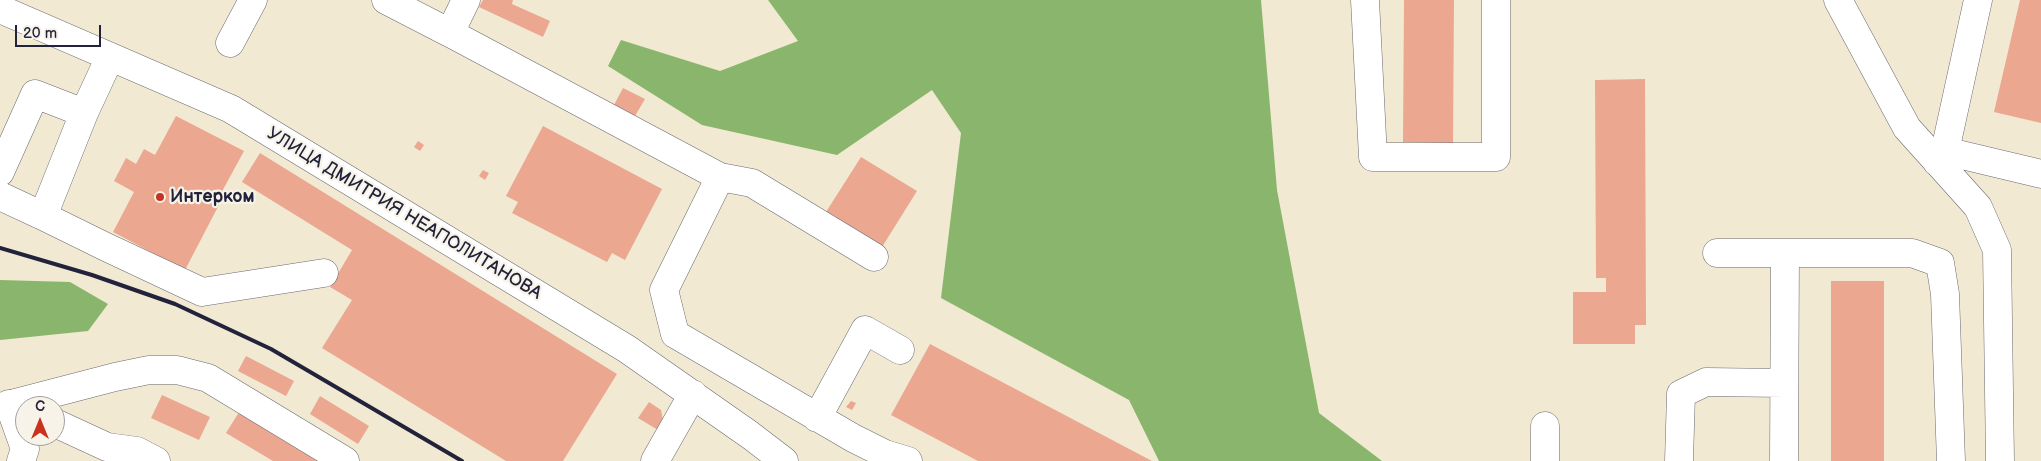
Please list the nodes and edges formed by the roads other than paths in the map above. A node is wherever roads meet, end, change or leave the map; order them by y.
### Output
1 (253, 0) edge
2 (386, 0) edge
3 (466, 0) edge
4 (1365, 0) edge
5 (1496, 0) edge
6 (1838, 0) edge
7 (1978, 0) edge
8 (0, 9) edge
9 (450, 33) junction
10 (230, 43) dead end
11 (110, 57) junction
12 (84, 113) junction
13 (1941, 157) junction
14 (0, 172) edge
15 (2041, 174) edge
16 (720, 177) junction
17 (0, 196) edge
18 (43, 216) junction
19 (1717, 253) dead end
20 (1784, 253) junction
21 (874, 257) dead end
22 (324, 272) dead end
23 (900, 350) dead end
24 (1784, 383) junction
25 (693, 394) junction
26 (11, 407) edge
27 (817, 418) junction
28 (1545, 426) dead end
29 (65, 430) edge
30 (104, 454) edge
31 (21, 461) edge
32 (156, 461) edge
33 (346, 461) edge
34 (655, 461) edge
35 (784, 461) edge
36 (908, 461) edge
37 (1545, 461) edge
38 (1679, 461) edge
39 (1784, 461) edge
40 (1951, 461) edge
41 (2000, 461) edge

1 - 10 street
2 - 9 street
3 - 9 street
4 - 5 street
6 - 13 street
7 - 13 street
8 - 11 street, УЛИЦА ДМИТРИЯ НЕАПОЛИТАНОВА
9 - 16 street
11 - 12 street
11 - 25 street, УЛИЦА ДМИТРИЯ НЕАПОЛИТАНОВА
12 - 14 street
12 - 18 street
13 - 15 street
13 - 41 street
16 - 21 street
16 - 27 street
17 - 18 street
18 - 22 street
19 - 20 street
20 - 24 street
20 - 40 street
23 - 27 street
24 - 38 street
24 - 39 street
25 - 34 street
25 - 35 street, УЛИЦА ДМИТРИЯ НЕАПОЛИТАНОВА
26 - 31 street
26 - 33 street
27 - 36 street
28 - 37 street
29 - 30 street
30 - 32 street

